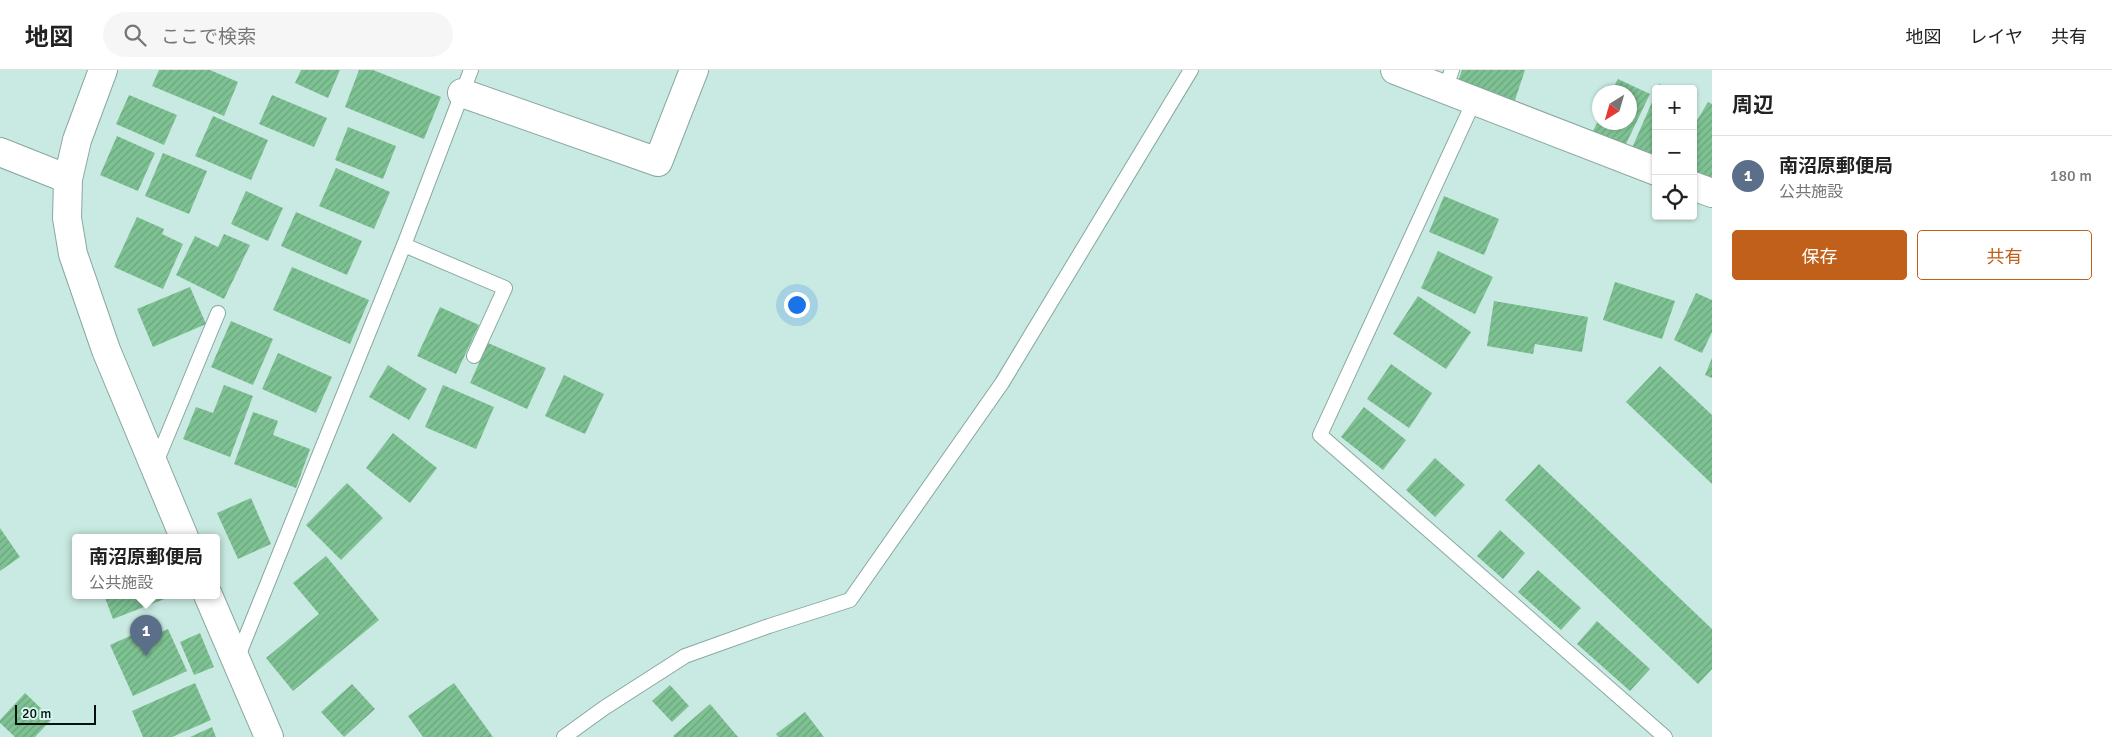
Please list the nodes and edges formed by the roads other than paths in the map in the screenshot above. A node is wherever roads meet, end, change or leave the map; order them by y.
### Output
1 (103, 70) edge
2 (694, 70) edge
3 (1191, 70) edge
4 (1396, 70) edge
5 (1449, 79) edge
6 (467, 81) edge
7 (1475, 100) junction
8 (0, 152) edge
9 (1652, 169) edge
10 (68, 179) junction
11 (1697, 187) edge
12 (1712, 193) edge
13 (404, 245) junction
14 (218, 313) dead end
15 (474, 356) dead end
16 (154, 466) junction
17 (183, 534) edge
18 (210, 599) edge
19 (236, 661) junction
20 (270, 737) edge
21 (564, 737) edge
22 (1666, 737) edge

1 - 10 street
2 - 6 street
3 - 21 lane
4 - 5 street
5 - 7 street
6 - 13 lane
7 - 9 street
7 - 22 lane
8 - 10 street
10 - 16 street
11 - 12 street
13 - 15 lane
13 - 19 lane
14 - 16 lane
16 - 17 street
18 - 19 street
19 - 20 street

